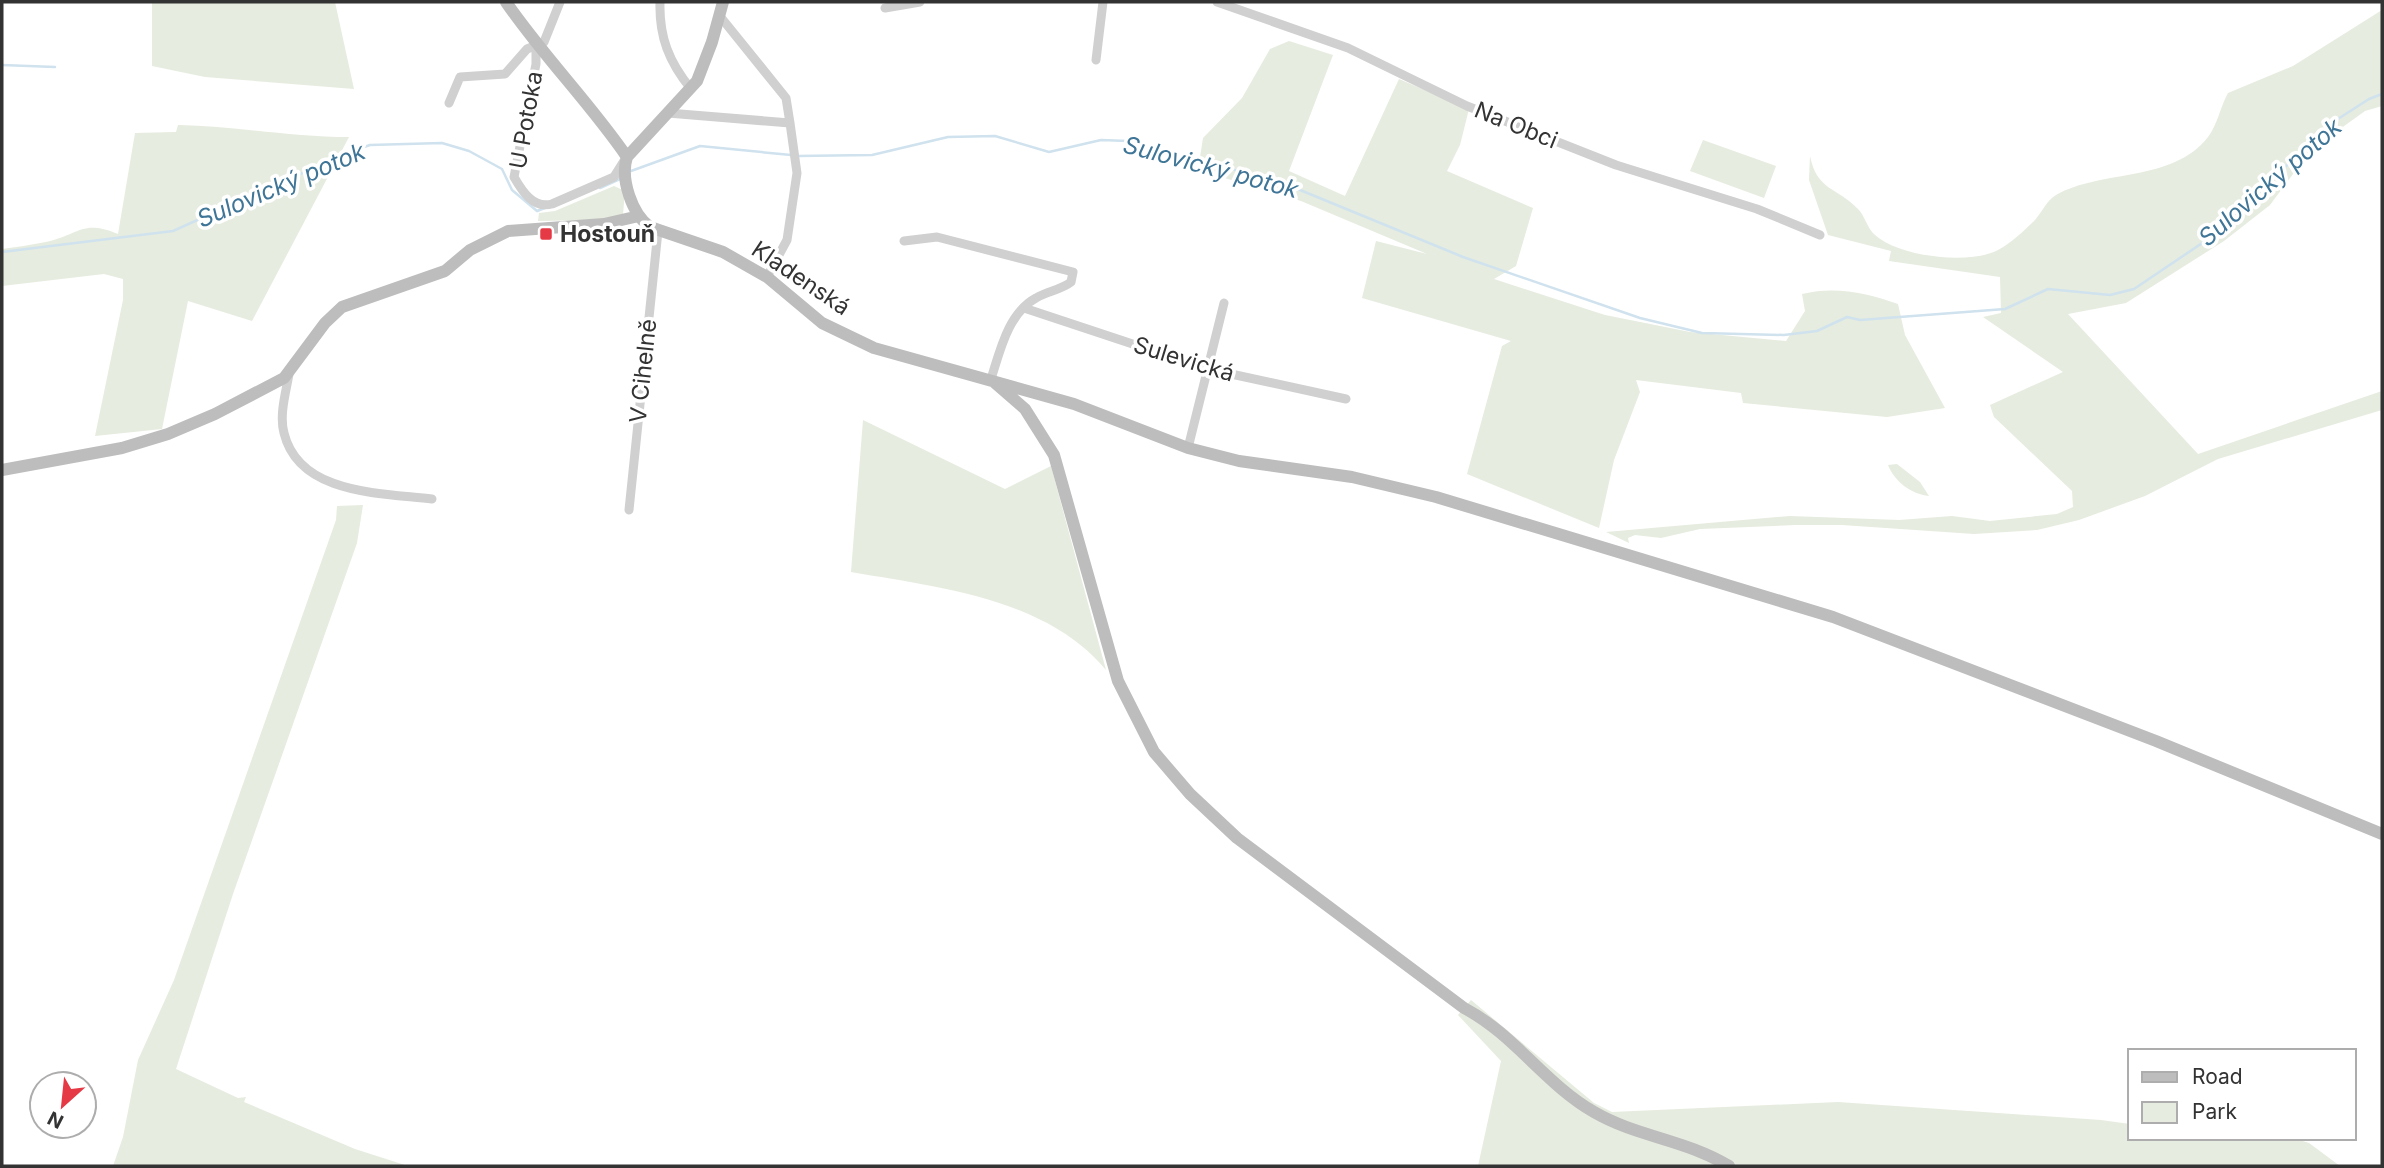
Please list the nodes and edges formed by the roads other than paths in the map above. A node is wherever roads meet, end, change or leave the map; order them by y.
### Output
1 (506, 2) edge
2 (560, 2) edge
3 (660, 2) edge
4 (723, 2) edge
5 (920, 2) edge
6 (1103, 2) edge
7 (1217, 2) edge
8 (885, 8) dead end
9 (719, 15) junction
10 (536, 46) junction
11 (1096, 60) dead end
12 (691, 89) junction
13 (449, 103) dead end
14 (668, 113) junction
15 (790, 123) junction
16 (627, 157) junction
17 (639, 216) junction
18 (658, 231) junction
19 (1820, 235) dead end
20 (904, 241) dead end
21 (767, 277) junction
22 (1224, 303) dead end
23 (1024, 308) junction
24 (1208, 369) junction
25 (289, 374) junction
26 (991, 379) junction
27 (1346, 399) dead end
28 (1188, 448) junction
29 (2, 470) edge
30 (432, 499) dead end
31 (629, 510) dead end
32 (2382, 834) edge
33 (1729, 1166) edge

1 - 10 street
2 - 10 street
3 - 12 street
4 - 9 street
5 - 8 street
6 - 11 street
7 - 19 street, Na Obci
9 - 12 street
9 - 15 street
10 - 13 street
10 - 16 street
10 - 16 street, U Potoka
12 - 14 street
14 - 15 street
14 - 16 street
15 - 21 street
16 - 17 street
17 - 18 street, Kladenská
17 - 25 street
18 - 21 street, Kladenská
18 - 31 street, V Cihelně
20 - 23 street
21 - 26 street, Kladenská
22 - 24 street
23 - 24 street, Sulevická
23 - 26 street
24 - 27 street, Sulevická
24 - 28 street
25 - 29 street
25 - 30 street
26 - 28 street, Kladenská
26 - 33 street, Kladenská
28 - 32 street, Kladenská

